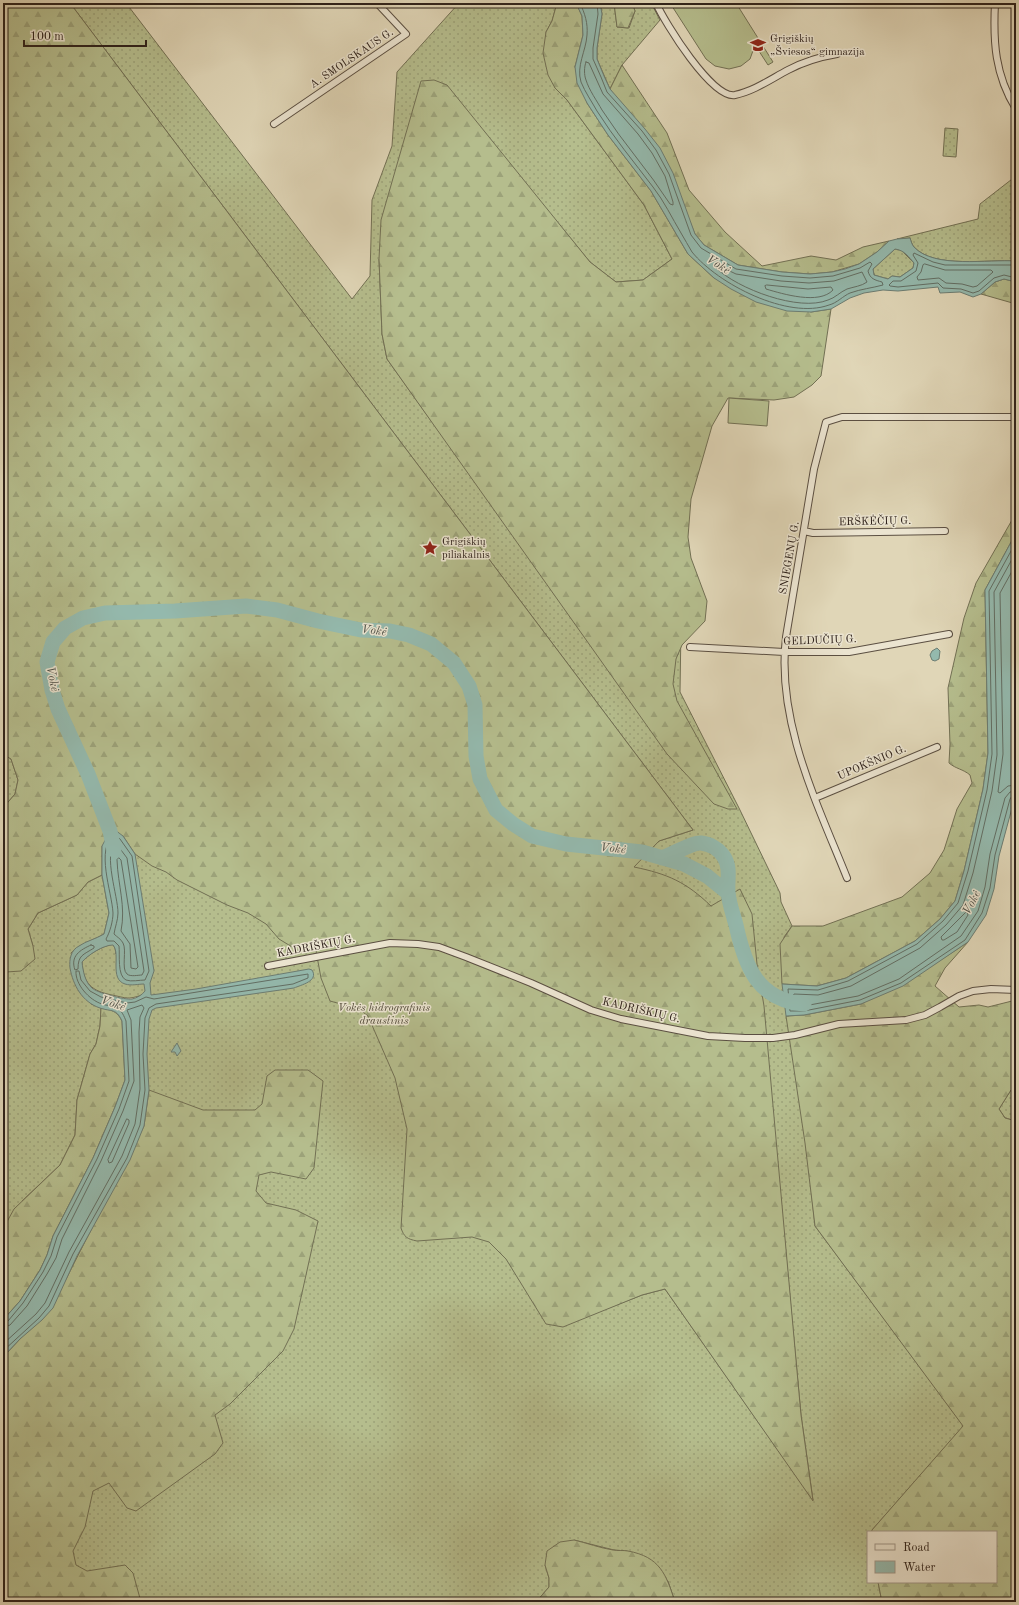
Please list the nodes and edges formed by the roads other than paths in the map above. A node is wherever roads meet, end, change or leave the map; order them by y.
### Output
1 (377, 3) edge
2 (656, 3) edge
3 (995, 3) edge
4 (837, 54) dead end
5 (1016, 109) edge
6 (274, 124) dead end
7 (1016, 417) edge
8 (804, 531) junction
9 (945, 531) dead end
10 (949, 634) dead end
11 (690, 647) dead end
12 (784, 652) junction
13 (937, 747) dead end
14 (815, 798) junction
15 (847, 878) dead end
16 (268, 966) dead end
17 (1016, 990) edge

1 - 6 street, A. SMOLSKAUS G.
2 - 4 street
3 - 5 street
7 - 8 street, SNIEGENŲ G.
8 - 9 street, ERŠKĖČIŲ G.
8 - 12 street, SNIEGENŲ G.
10 - 12 street, GELDUČIŲ G.
11 - 12 street, GELDUČIŲ G.
12 - 14 street, SNIEGENŲ G.
13 - 14 street, UPOKŠNIO G.
14 - 15 street, SNIEGENŲ G.
16 - 17 street, KADRIŠKIŲ G.

